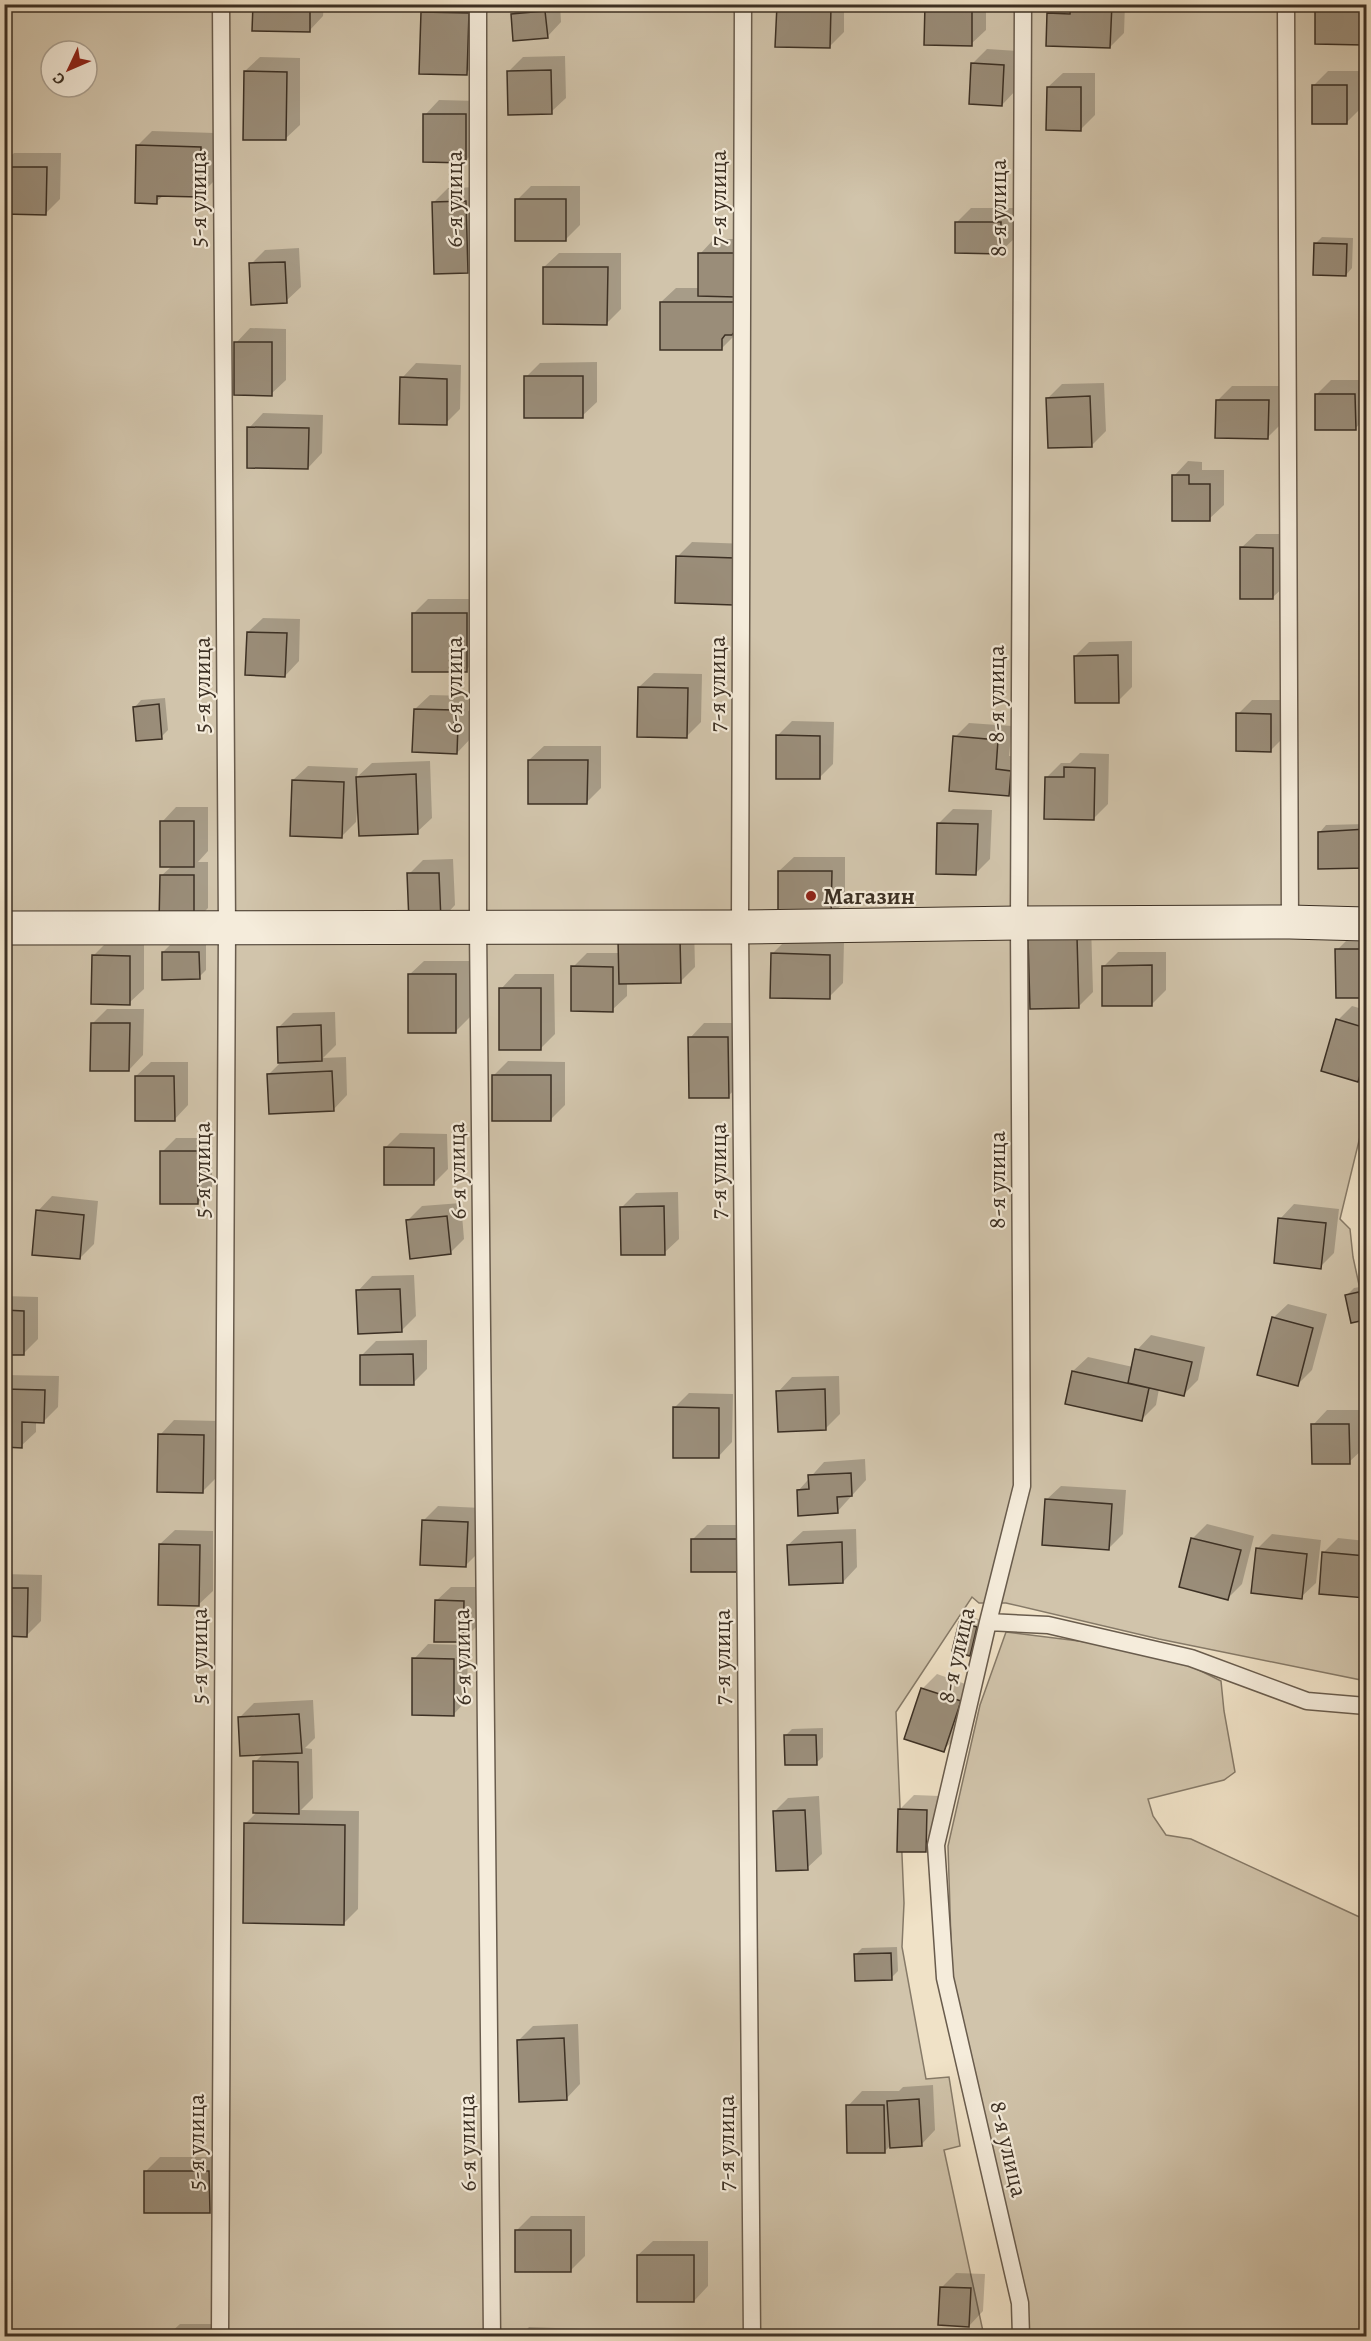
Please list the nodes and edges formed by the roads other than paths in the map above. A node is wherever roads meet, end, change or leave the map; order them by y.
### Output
1 (221, 4) edge
2 (478, 4) edge
3 (743, 4) edge
4 (1023, 4) edge
5 (1286, 4) edge
6 (1290, 922) junction
7 (1019, 923) junction
8 (1366, 924) edge
9 (478, 927) junction
10 (740, 927) junction
11 (4, 928) edge
12 (227, 929) junction
13 (988, 1622) junction
14 (1366, 1706) edge
15 (220, 2337) edge
16 (492, 2337) edge
17 (752, 2337) edge
18 (1021, 2337) edge

1 - 12 lane, 5-я улица
2 - 9 lane, 6-я улица
3 - 10 lane, 7-я улица
4 - 7 lane, 8-я улица
5 - 6 lane
6 - 7 street
6 - 8 street
7 - 10 street
7 - 13 lane, 8-я улица
9 - 10 street
9 - 12 street
9 - 16 lane, 6-я улица
10 - 17 lane, 7-я улица
11 - 12 street
12 - 15 lane, 5-я улица
13 - 14 lane
13 - 18 lane, 8-я улица

